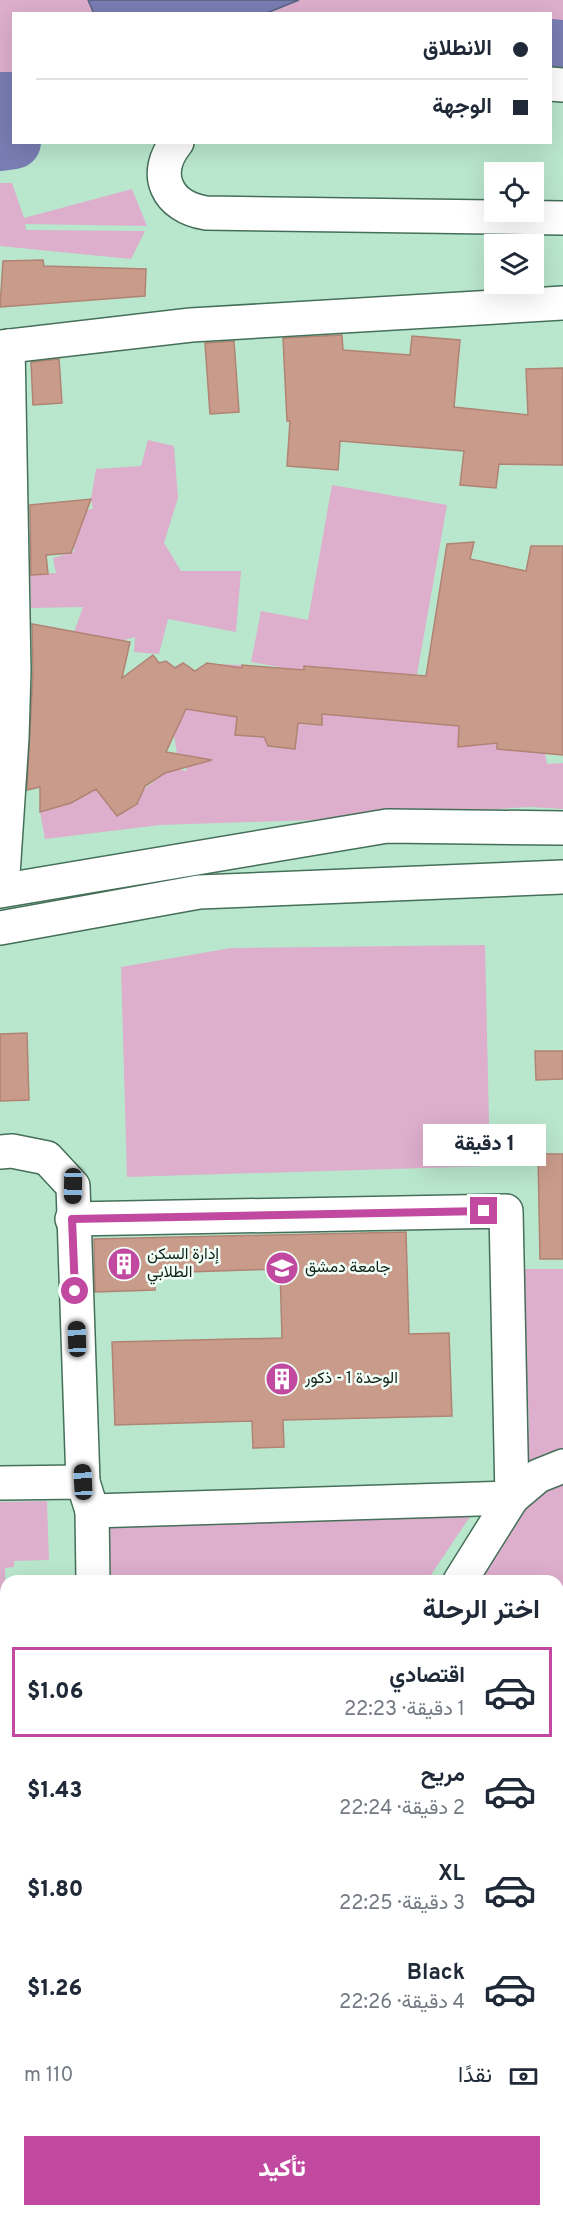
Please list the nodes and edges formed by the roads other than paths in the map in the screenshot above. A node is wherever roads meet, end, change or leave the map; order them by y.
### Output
1 (176, 144) edge
2 (563, 218) edge
3 (563, 303) edge
4 (4, 346) edge
5 (563, 828) edge
6 (563, 877) edge
7 (1, 890) edge
8 (0, 928) edge
9 (0, 1152) edge
10 (72, 1219) junction
11 (563, 1466) edge
12 (0, 1483) edge
13 (87, 1497) junction
14 (512, 1498) junction
15 (93, 1575) edge
16 (464, 1575) edge

1 - 2 main road
3 - 4 main road
4 - 7 main road
5 - 7 main road
6 - 8 main road
9 - 10 main road
10 - 13 main road
10 - 14 main road
11 - 14 main road
12 - 13 main road
13 - 14 main road
13 - 15 main road
14 - 16 main road

